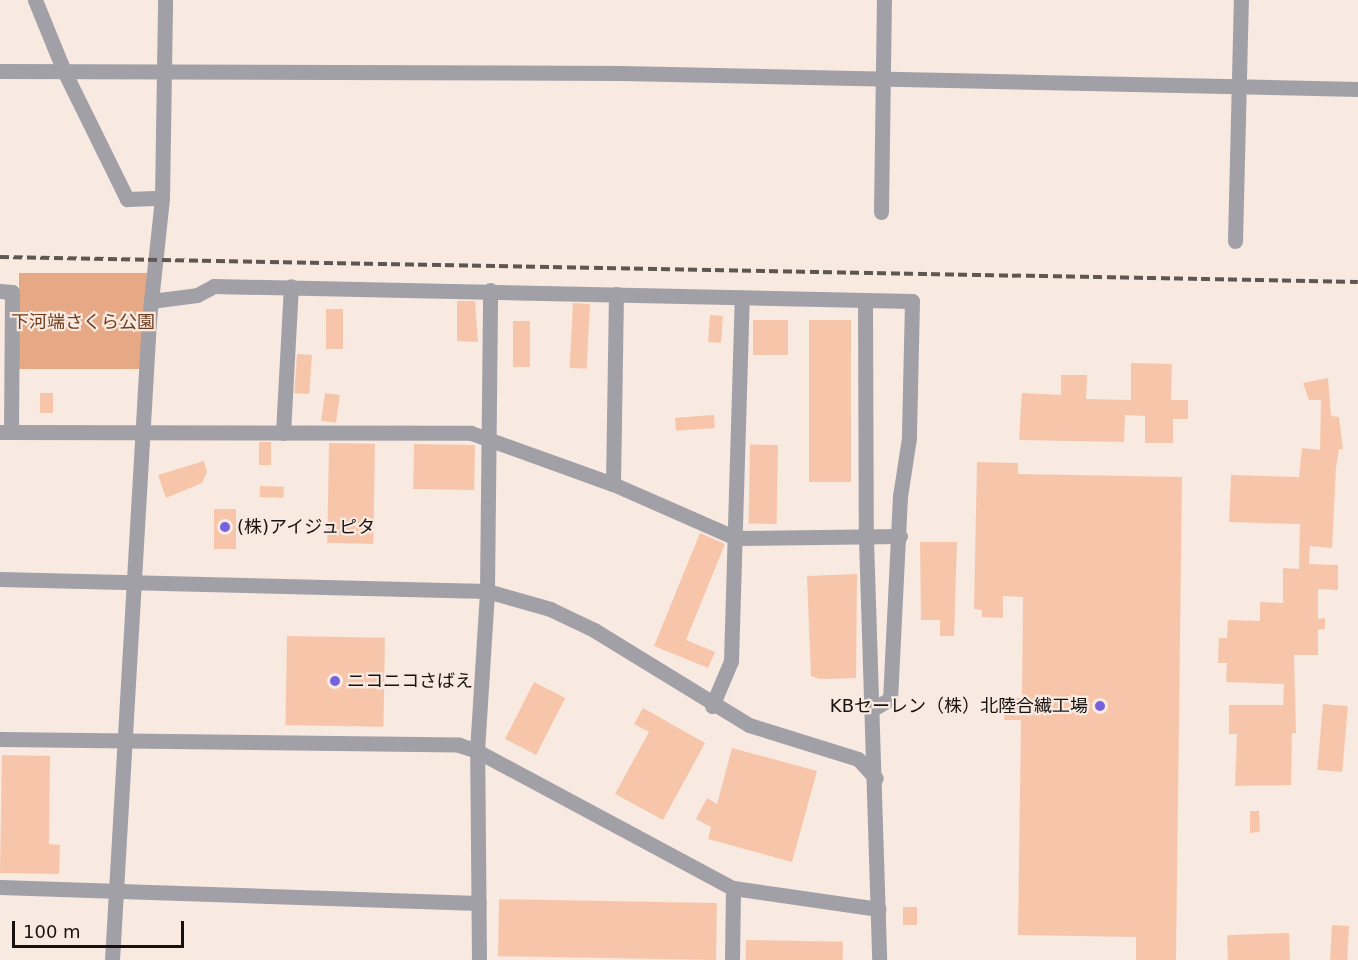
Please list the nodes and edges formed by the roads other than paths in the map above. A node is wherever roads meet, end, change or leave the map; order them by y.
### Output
1 (35, 0) edge
2 (165, 0) edge
3 (884, 0) edge
4 (1241, 0) edge
5 (0, 71) edge
6 (64, 71) junction
7 (163, 72) junction
8 (882, 79) junction
9 (1238, 86) junction
10 (1358, 89) edge
11 (162, 198) junction
12 (881, 212) dead end
13 (1234, 241) dead end
14 (291, 286) junction
15 (0, 291) edge
16 (490, 291) junction
17 (616, 294) junction
18 (742, 297) junction
19 (865, 300) junction
20 (151, 301) junction
21 (5, 432) edge
22 (143, 432) junction
23 (283, 433) junction
24 (485, 437) junction
25 (614, 484) junction
26 (900, 536) junction
27 (736, 538) junction
28 (866, 539) junction
29 (0, 579) edge
30 (136, 581) junction
31 (487, 591) junction
32 (712, 706) junction
33 (871, 710) junction
34 (0, 739) edge
35 (124, 740) junction
36 (477, 751) junction
37 (876, 778) junction
38 (0, 887) edge
39 (116, 888) junction
40 (733, 888) junction
41 (478, 903) junction
42 (878, 909) junction
43 (112, 960) edge
44 (479, 960) edge
45 (732, 960) edge
46 (879, 960) edge

1 - 6 street
2 - 7 street
3 - 8 street
4 - 9 street
5 - 6 street
6 - 7 street
6 - 11 street
7 - 8 street
7 - 11 street
8 - 9 street
8 - 12 street
9 - 10 street
9 - 13 street
11 - 20 street
14 - 16 street
14 - 20 street
14 - 23 street
15 - 21 street
16 - 17 street
16 - 24 street
17 - 18 street
17 - 25 street
18 - 19 street
18 - 27 street
19 - 26 street
19 - 28 street
20 - 22 street
21 - 22 street
22 - 23 street
22 - 30 street
23 - 24 street
24 - 25 street
24 - 31 street
25 - 27 street
26 - 28 street
26 - 33 street
27 - 28 street
27 - 32 street
28 - 33 street
29 - 30 street
30 - 31 street
30 - 35 street
31 - 32 street
31 - 36 street
32 - 37 street
33 - 37 street
34 - 35 street
35 - 36 street
35 - 39 street
36 - 40 street
36 - 41 street
37 - 42 street
38 - 39 street
39 - 41 street
39 - 43 street
40 - 42 street
40 - 45 street
41 - 44 street
42 - 46 street

